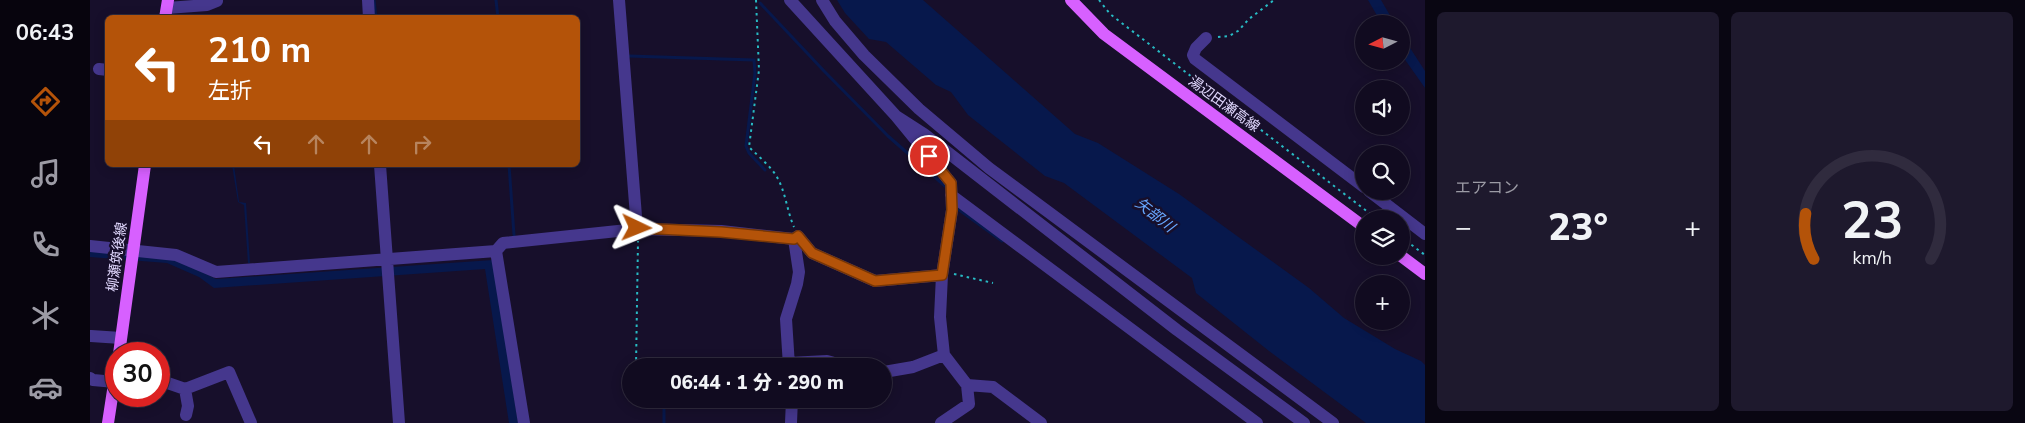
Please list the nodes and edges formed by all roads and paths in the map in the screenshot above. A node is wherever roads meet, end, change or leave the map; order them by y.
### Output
1 (368, 0) edge
2 (619, 0) edge
3 (756, 0) edge
4 (790, 0) edge
5 (822, 0) edge
6 (1071, 0) edge
7 (1099, 0) edge
8 (1274, 0) edge
9 (217, 1) edge
10 (167, 8) edge
11 (369, 15) edge
12 (1206, 38) joint
13 (896, 116) junction
14 (145, 167) edge
15 (380, 167) edge
16 (1355, 180) edge
17 (951, 195) junction
18 (1381, 200) edge
19 (1365, 210) edge
20 (1355, 221) edge
21 (638, 228) junction
22 (1425, 234) edge
23 (796, 237) junction
24 (1410, 244) edge
25 (90, 246) edge
26 (496, 251) junction
27 (132, 255) junction
28 (1425, 255) edge
29 (1410, 263) edge
30 (388, 268) junction
31 (942, 273) junction
32 (1425, 274) edge
33 (993, 283) dead end
34 (91, 336) dead end
35 (121, 338) junction
36 (120, 342) edge
37 (944, 355) junction
38 (636, 358) edge
39 (789, 358) edge
40 (892, 371) edge
41 (90, 378) edge
42 (105, 378) edge
43 (170, 384) edge
44 (967, 385) junction
45 (185, 389) junction
46 (111, 407) edge
47 (792, 408) edge
48 (186, 415) dead end
49 (108, 423) edge
50 (250, 423) edge
51 (399, 423) edge
52 (524, 423) edge
53 (791, 423) edge
54 (941, 423) edge
55 (1041, 423) edge
56 (1257, 423) edge
57 (1304, 423) edge
58 (1333, 423) edge

1 - 11 street
2 - 21 street
3 - 23 path
4 - 13 street
5 - 58 street
6 - 20 main road, 湯辺田瀬高線
7 - 19 path
8 - 12 path
9 - 10 street
12 - 16 street
13 - 17 street
13 - 57 street
14 - 27 main road, 柳瀬筑後線
15 - 30 street
17 - 31 street
17 - 56 street
18 - 22 street
21 - 23 street
21 - 26 street
21 - 38 path
23 - 31 street
23 - 39 street
24 - 28 path
25 - 27 street
26 - 30 street
26 - 52 street
27 - 30 street
27 - 35 main road, 柳瀬筑後線
29 - 32 main road
30 - 51 street
31 - 33 path
31 - 37 street
34 - 35 street
35 - 36 main road, 柳瀬筑後線
37 - 40 street
37 - 44 street
41 - 42 street
43 - 45 street
44 - 54 street
44 - 55 street
45 - 48 street
45 - 50 street
46 - 49 main road
47 - 53 street

